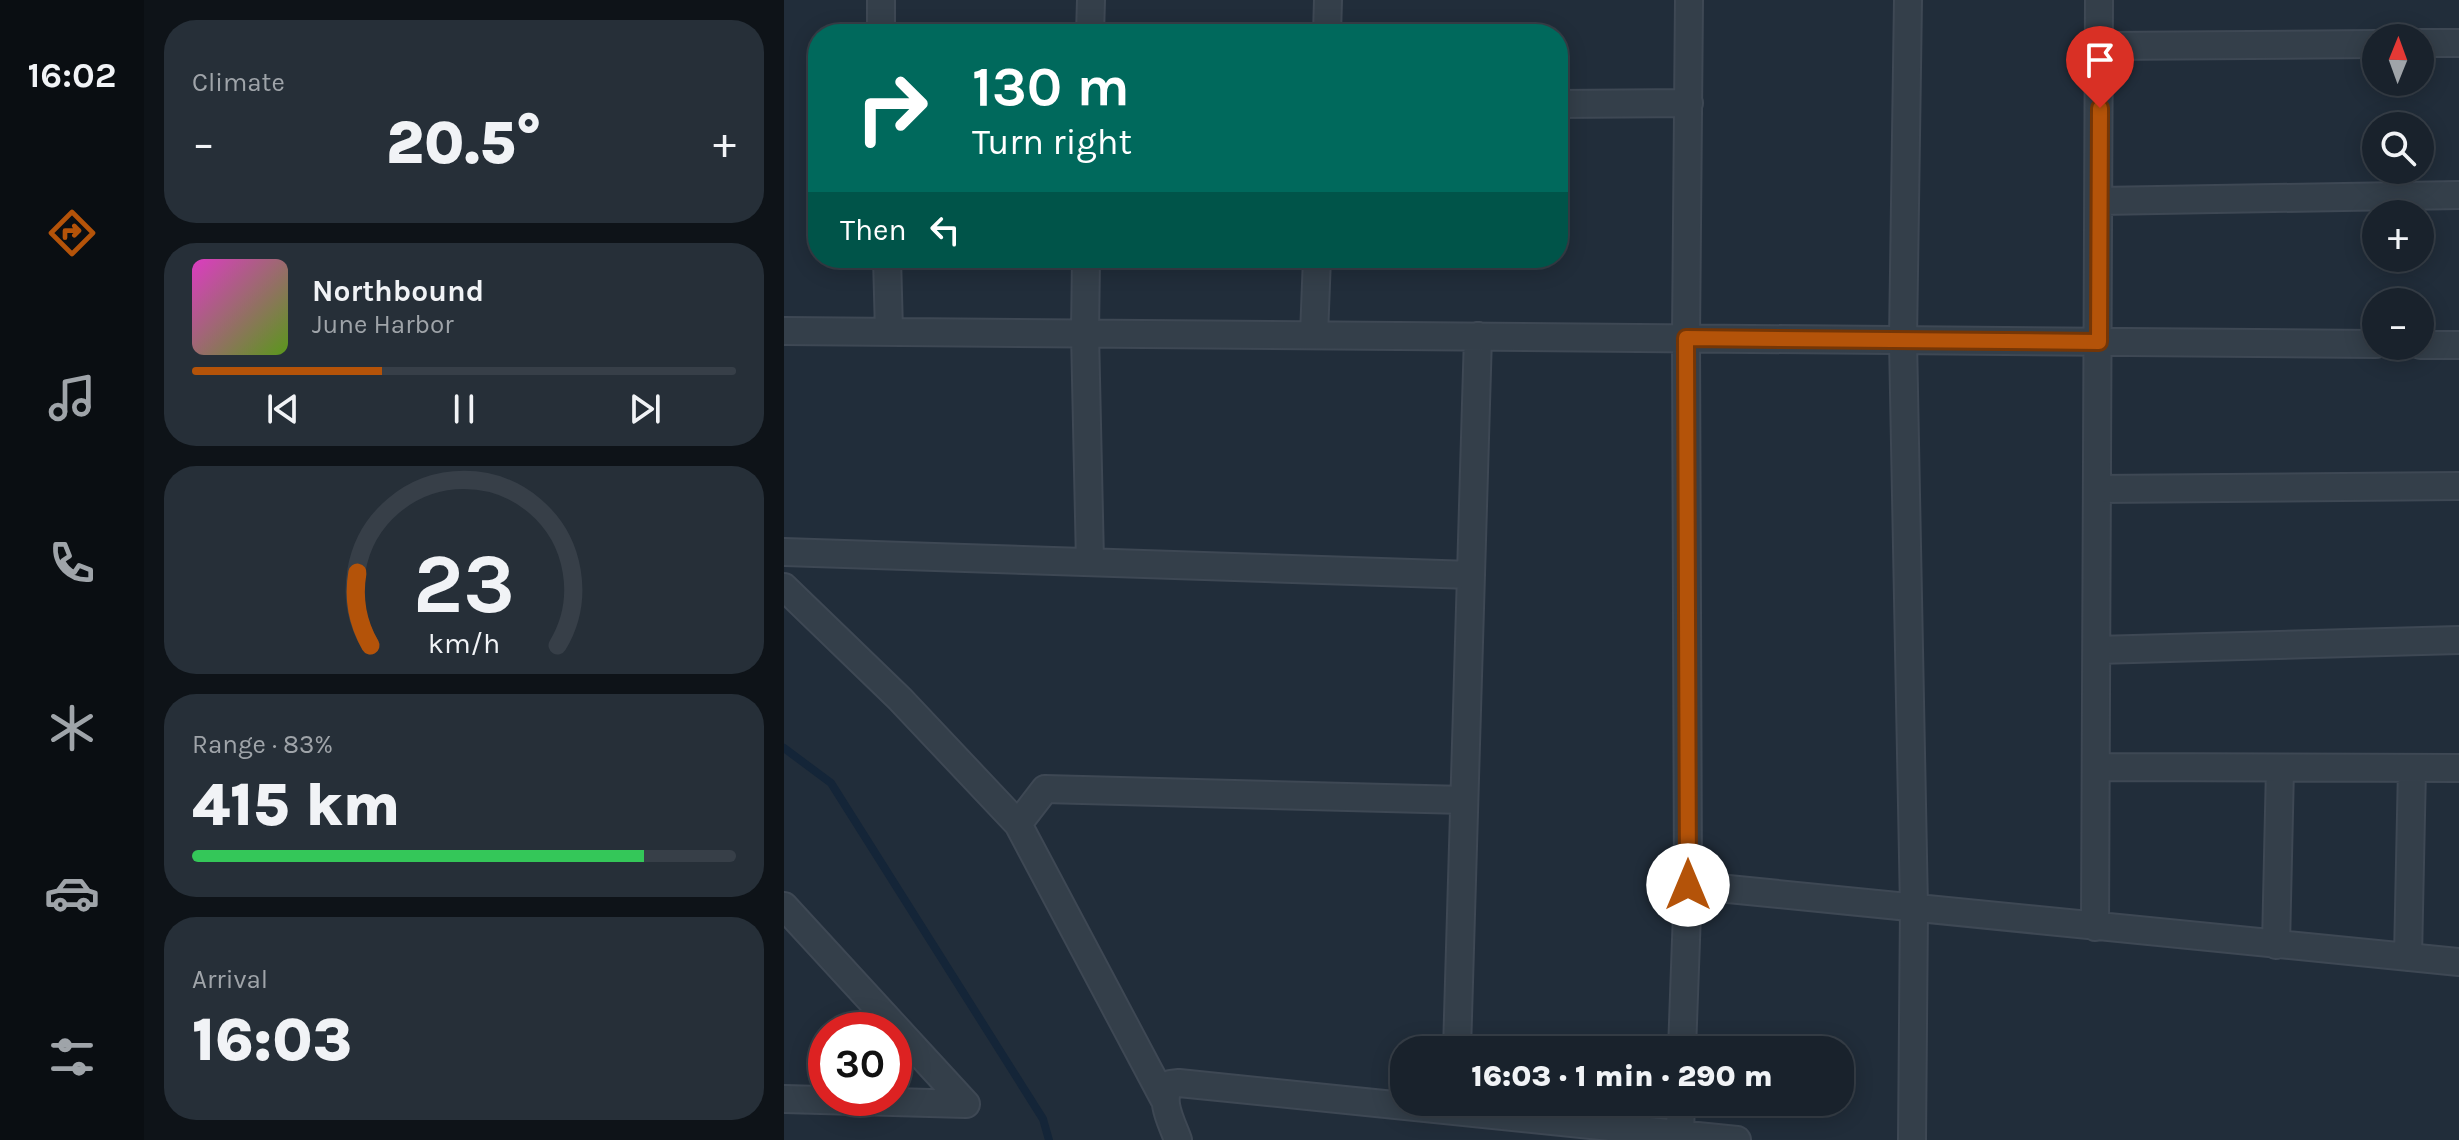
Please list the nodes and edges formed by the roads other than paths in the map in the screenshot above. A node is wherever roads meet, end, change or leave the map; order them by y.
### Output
1 (881, 0) edge
2 (1091, 0) edge
3 (1328, 0) edge
4 (1689, 0) edge
5 (1908, 0) edge
6 (2099, 0) edge
7 (881, 24) edge
8 (1090, 24) edge
9 (1327, 24) edge
10 (2434, 43) edge
11 (2459, 43) edge
12 (2362, 44) edge
13 (2100, 46) junction
14 (1689, 103) junction
15 (1568, 104) edge
16 (2459, 195) edge
17 (2100, 201) junction
18 (887, 268) edge
19 (1086, 268) edge
20 (1317, 268) edge
21 (784, 331) edge
22 (889, 331) junction
23 (1085, 333) junction
24 (1314, 335) junction
25 (1478, 336) junction
26 (1686, 338) junction
27 (1903, 340) junction
28 (2099, 342) junction
29 (2362, 344) edge
30 (2434, 345) edge
31 (2459, 345) edge
32 (2459, 486) edge
33 (2098, 489) junction
34 (784, 552) edge
35 (1090, 562) junction
36 (1471, 575) junction
37 (784, 587) edge
38 (2459, 640) edge
39 (2097, 650) junction
40 (2096, 767) junction
41 (2280, 768) junction
42 (2412, 768) junction
43 (2459, 768) edge
44 (1464, 800) junction
45 (1018, 824) junction
46 (1688, 885) junction
47 (784, 906) edge
48 (1914, 908) junction
49 (2095, 927) junction
50 (2276, 945) junction
51 (2408, 957) junction
52 (2459, 962) edge
53 (1457, 1036) edge
54 (1683, 1036) edge
55 (784, 1099) edge
56 (1164, 1099) junction
57 (1390, 1101) edge
58 (1536, 1116) edge
59 (1681, 1116) edge
60 (1680, 1134) junction
61 (1178, 1140) edge
62 (1737, 1140) edge
63 (1912, 1140) edge

1 - 7 street
2 - 8 street
3 - 9 street
4 - 14 street
5 - 27 street
6 - 13 street
10 - 11 street
12 - 13 street
13 - 17 street
14 - 15 street
14 - 26 street
16 - 17 street
17 - 28 street
18 - 22 street
19 - 23 street
20 - 24 street
21 - 22 street
22 - 23 street
23 - 24 street
23 - 35 street
24 - 25 street
25 - 26 street
25 - 36 street
26 - 27 street
26 - 46 street
27 - 28 street
27 - 48 street
28 - 29 street
28 - 33 street
30 - 31 street
32 - 33 street
33 - 39 street
34 - 35 street
35 - 36 street
36 - 44 street
37 - 45 street
38 - 39 street
39 - 40 street
40 - 41 street
40 - 49 street
41 - 42 street
41 - 50 street
42 - 43 street
42 - 51 street
44 - 45 street
44 - 53 street
45 - 56 street
46 - 48 street
46 - 54 street
47 - 55 street
48 - 49 street
48 - 63 street
49 - 50 street
50 - 51 street
51 - 52 street
56 - 57 street
56 - 61 street
58 - 60 street
59 - 60 street
60 - 62 street

